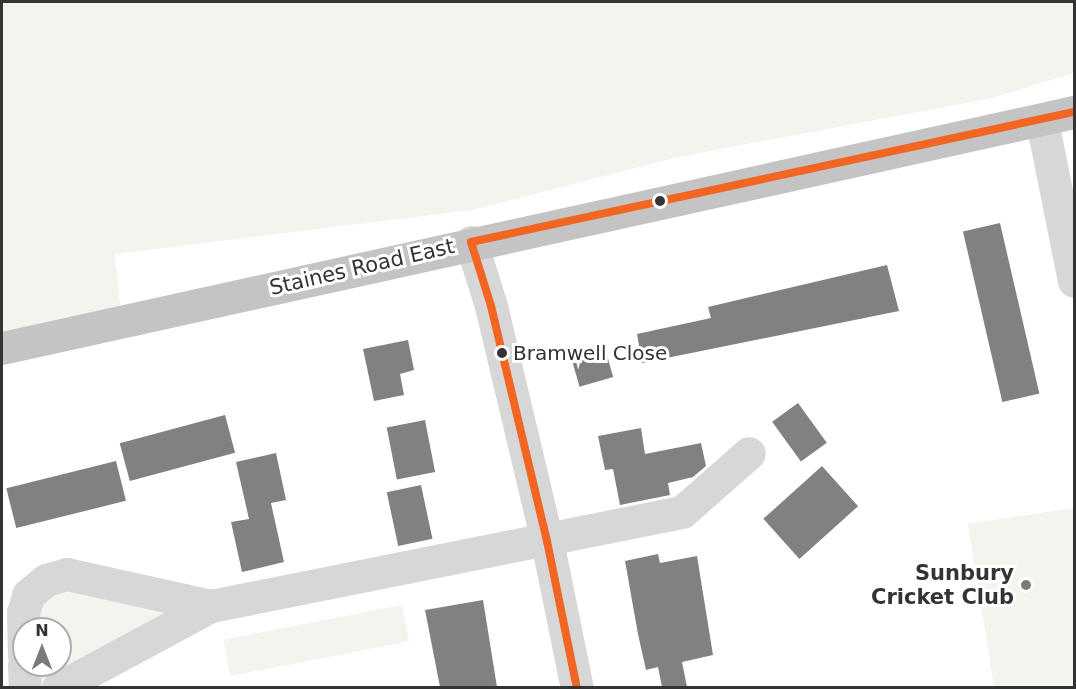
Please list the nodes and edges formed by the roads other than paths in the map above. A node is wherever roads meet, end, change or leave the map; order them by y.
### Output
1 (1074, 112) edge
2 (1042, 121) junction
3 (471, 242) junction
4 (1074, 281) edge
5 (2, 348) edge
6 (749, 453) dead end
7 (547, 541) junction
8 (211, 606) junction
9 (23, 617) edge
10 (58, 687) edge
11 (577, 687) edge

1 - 2 highway, Staines Road East
2 - 3 highway, Staines Road East
2 - 4 street
3 - 5 highway, Staines Road East
3 - 7 street
6 - 7 street
7 - 8 street
7 - 11 street
8 - 9 street
8 - 10 street

